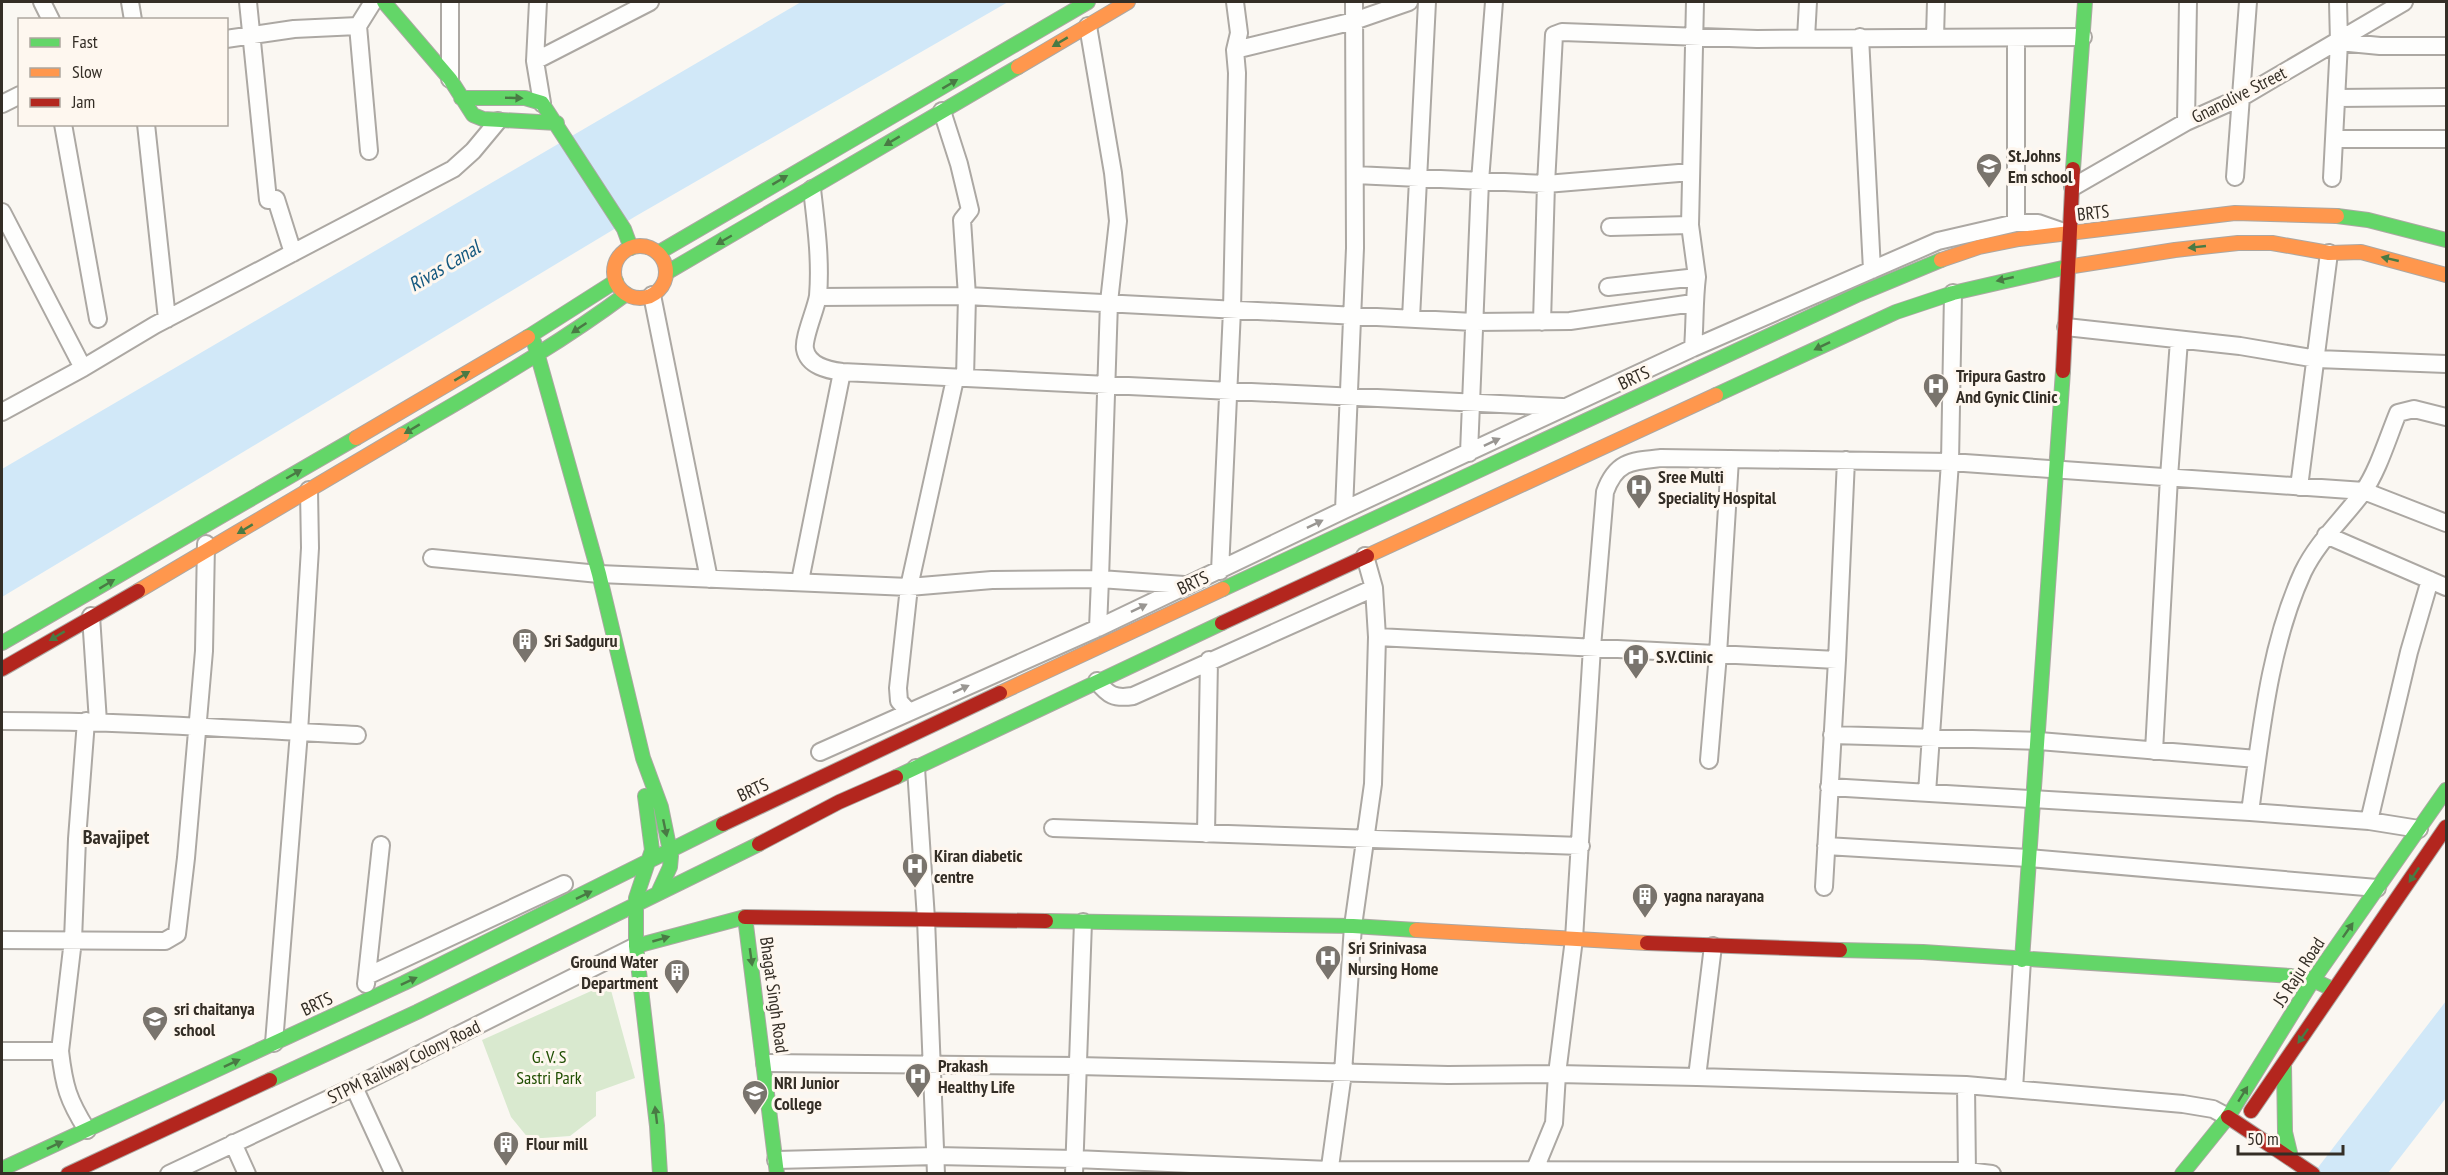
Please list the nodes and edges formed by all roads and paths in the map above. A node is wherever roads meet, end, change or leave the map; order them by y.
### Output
1 (42, 2) edge
2 (130, 2) edge
3 (248, 2) edge
4 (373, 2) edge
5 (384, 2) edge
6 (450, 2) edge
7 (538, 2) edge
8 (623, 2) edge
9 (650, 2) edge
10 (1088, 2) edge
11 (1128, 2) edge
12 (1234, 2) edge
13 (1354, 2) edge
14 (1409, 2) edge
15 (1427, 2) edge
16 (1494, 2) edge
17 (1695, 2) edge
18 (1808, 2) edge
19 (1936, 2) edge
20 (2085, 2) edge
21 (2188, 2) edge
22 (2248, 2) edge
23 (2338, 2) edge
24 (2404, 2) edge
25 (50, 18) edge
26 (133, 18) edge
27 (616, 20) junction
28 (1354, 21) junction
29 (358, 26) junction
30 (1088, 26) junction
31 (252, 35) junction
32 (1693, 37) junction
33 (1860, 37) junction
34 (1935, 37) junction
35 (2084, 37) junction
36 (1806, 38) junction
37 (2016, 38) junction
38 (228, 39) edge
39 (2339, 42) junction
40 (2446, 46) edge
41 (1235, 50) junction
42 (536, 61) junction
43 (450, 80) junction
44 (18, 96) edge
45 (2242, 97) junction
46 (2446, 97) edge
47 (461, 98) junction
48 (2336, 98) junction
49 (542, 103) junction
50 (2, 104) edge
51 (942, 111) junction
52 (498, 121) junction
53 (2186, 122) junction
54 (63, 126) edge
55 (146, 126) edge
56 (560, 127) junction
57 (2334, 139) junction
58 (2446, 139) edge
59 (369, 151) dead end
60 (1691, 172) junction
61 (1355, 175) junction
62 (1419, 177) junction
63 (2235, 177) dead end
64 (2332, 178) dead end
65 (1480, 181) junction
66 (1546, 184) junction
67 (2073, 187) junction
68 (812, 189) junction
69 (2, 212) edge
70 (2016, 223) junction
71 (1690, 225) junction
72 (1610, 227) dead end
73 (2067, 234) junction
74 (2446, 240) edge
75 (632, 248) junction
76 (293, 253) junction
77 (658, 253) junction
78 (2329, 253) junction
79 (2066, 268) junction
80 (1872, 270) junction
81 (666, 273) junction
82 (2446, 275) edge
83 (1697, 277) junction
84 (616, 280) junction
85 (1608, 287) dead end
86 (1953, 293) junction
87 (626, 294) junction
88 (652, 295) junction
89 (968, 296) junction
90 (818, 297) junction
91 (1109, 302) junction
92 (1694, 303) junction
93 (1233, 310) junction
94 (1352, 315) junction
95 (1411, 318) junction
96 (98, 319) dead end
97 (167, 319) junction
98 (1474, 322) junction
99 (1542, 322) junction
100 (2066, 327) junction
101 (531, 335) junction
102 (2179, 340) junction
103 (1693, 348) junction
104 (539, 354) junction
105 (2317, 359) junction
106 (2446, 364) edge
107 (83, 368) junction
108 (842, 372) junction
109 (960, 378) junction
110 (1107, 385) junction
111 (1228, 389) junction
112 (1349, 395) junction
113 (1471, 402) junction
114 (1566, 407) junction
115 (2, 412) edge
116 (2446, 417) edge
117 (1469, 453) junction
118 (1730, 459) junction
119 (1846, 460) junction
120 (1950, 462) junction
121 (2056, 470) junction
122 (2169, 477) junction
123 (2299, 487) junction
124 (309, 490) junction
125 (2364, 491) junction
126 (1344, 510) junction
127 (2446, 523) edge
128 (205, 526) junction
129 (2326, 535) junction
130 (206, 552) junction
131 (1365, 556) junction
132 (432, 558) dead end
133 (1220, 571) junction
134 (599, 574) junction
135 (709, 579) junction
136 (1100, 579) junction
137 (2430, 580) junction
138 (800, 581) junction
139 (1187, 585) junction
140 (909, 587) junction
141 (2446, 587) edge
142 (1374, 588) junction
143 (91, 616) junction
144 (1098, 628) junction
145 (1377, 637) junction
146 (2, 643) edge
147 (1592, 646) junction
148 (1718, 654) junction
149 (1209, 660) junction
150 (1837, 660) junction
151 (2, 669) edge
152 (1097, 681) junction
153 (908, 711) junction
154 (2, 721) edge
155 (92, 721) junction
156 (198, 725) junction
157 (298, 732) junction
158 (357, 735) dead end
159 (1832, 735) junction
160 (1931, 737) junction
161 (2039, 741) junction
162 (2154, 751) junction
163 (820, 753) dead end
164 (643, 758) junction
165 (2257, 759) junction
166 (1709, 760) dead end
167 (916, 768) junction
168 (1829, 787) junction
169 (2446, 790) edge
170 (1927, 793) junction
171 (2034, 800) junction
172 (2250, 812) junction
173 (2369, 821) junction
174 (2446, 827) edge
175 (1053, 828) dead end
176 (2419, 829) junction
177 (1206, 834) junction
178 (1366, 840) junction
179 (381, 845) dead end
180 (1581, 846) junction
181 (1826, 846) junction
182 (670, 850) junction
183 (2028, 858) junction
184 (650, 861) junction
185 (564, 884) dead end
186 (1824, 887) dead end
187 (2377, 888) junction
188 (658, 893) junction
189 (635, 905) junction
190 (745, 917) junction
191 (926, 920) junction
192 (1083, 922) junction
193 (1353, 926) junction
194 (1574, 939) junction
195 (2, 940) edge
196 (73, 940) junction
197 (636, 946) junction
198 (1713, 946) junction
199 (2022, 960) junction
200 (367, 976) junction
201 (2313, 980) junction
202 (2334, 991) junction
203 (364, 1002) junction
204 (274, 1043) junction
205 (2, 1051) edge
206 (60, 1051) junction
207 (765, 1063) junction
208 (933, 1064) junction
209 (2284, 1064) junction
210 (1078, 1066) junction
211 (1343, 1073) junction
212 (1557, 1074) junction
213 (1697, 1077) junction
214 (1966, 1085) junction
215 (354, 1087) junction
216 (2014, 1089) junction
217 (2235, 1121) junction
218 (87, 1130) junction
219 (2229, 1141) dead end
220 (233, 1143) junction
221 (936, 1156) junction
222 (2291, 1157) junction
223 (1075, 1166) edge
224 (776, 1167) edge
225 (2, 1169) edge
226 (1534, 1171) edge
227 (1329, 1172) edge
228 (1967, 1172) edge
229 (68, 1173) edge
230 (169, 1173) edge
231 (247, 1173) edge
232 (394, 1173) edge
233 (660, 1173) edge
234 (936, 1173) edge
235 (1992, 1173) edge
236 (2182, 1173) edge
237 (2313, 1173) edge

1 - 25 street
2 - 26 street
3 - 31 street
4 - 29 street
5 - 43 street
6 - 43 street
7 - 42 street
8 - 27 street
9 - 27 street
77 -> 10 street
11 - 30 street
12 - 41 street
13 - 28 street
14 - 28 street
15 - 62 street
16 - 65 street
17 - 32 street
18 - 36 street
19 - 34 street
20 - 35 street
21 - 53 street
22 - 45 street
23 - 39 street
24 - 39 street, Gnanolive Street
27 - 42 street
28 - 41 street
28 - 61 street
29 - 31 street
29 - 59 street
30 -> 51 street
30 - 91 street
31 - 38 street
31 - 76 street
32 - 36 street
32 - 60 street
32 - 66 street
33 - 34 street
33 - 36 street
33 - 80 street
34 - 37 street
35 - 37 street
35 - 67 street
37 - 70 street
39 - 40 street
39 - 45 street, Gnanolive Street
39 - 48 street
41 - 93 street
42 - 49 street
43 - 47 street
44 - 50 street
45 - 53 street, Gnanolive Street
45 - 63 street
46 - 48 street
47 -> 49 street
47 - 52 street
48 - 57 street
49 - 56 street
51 -> 68 street
51 - 89 street
52 - 56 street
52 - 76 street
53 - 67 street, Gnanolive Street
54 - 96 street
55 - 97 street
56 - 75 street
57 - 58 street
57 - 64 street
60 - 66 street
60 - 71 street
61 - 62 street
61 - 94 street
62 - 65 street
62 - 95 street
65 - 66 street
65 - 98 street
66 - 99 street
67 - 73 street
68 -> 81 street
68 - 90 street
69 - 107 street
70 - 73 street
70 - 80 street
71 - 72 street
71 - 83 street
73 - 74 street, BRTS
73 - 79 street
73 - 182 street, BRTS
75 - 77 street
75 - 84 street
76 - 97 street
77 - 81 street
78 -> 79 street
82 -> 78 street
78 - 105 street
79 -> 86 street
79 - 100 street
80 - 103 street
81 - 88 street
83 - 85 street
83 - 92 street
84 - 87 street
84 - 101 street
86 - 120 street
86 -> 131 street
87 - 88 street
87 -> 104 street
88 - 135 street
89 - 90 street
89 - 91 street
89 - 109 street
90 - 108 street
91 - 93 street
91 - 110 street
92 - 99 street
92 - 103 street
93 - 94 street
93 - 111 street
94 - 95 street
94 - 112 street
95 - 98 street
97 - 107 street
98 - 99 street
98 - 113 street
100 - 102 street
100 - 121 street
101 - 104 street
128 -> 101 street
102 - 105 street
102 - 122 street
103 - 114 street
104 -> 124 street
104 - 134 street
105 - 106 street
105 - 123 street
107 - 115 street
108 - 109 street
108 - 138 street
109 - 110 street
109 - 140 street
110 - 111 street
110 - 136 street
111 - 112 street
111 - 133 street
112 - 113 street
112 - 126 street
113 - 114 street
113 - 117 street
117 -> 114 street
116 - 125 street
117 - 126 street
118 - 119 street
118 - 147 street
118 - 148 street
119 - 120 street
119 - 150 street
120 - 121 street
120 - 160 street
121 - 122 street
121 - 161 street
122 - 123 street
122 - 162 street
123 - 125 street
124 -> 130 street
124 - 157 street
125 - 127 street
125 - 129 street
133 -> 126 street
128 - 130 street
146 -> 128 street
129 - 137 street
129 - 165 street
130 - 143 street
130 - 156 street
131 - 142 street
131 - 152 street
132 - 134 street
133 - 139 street
134 - 135 street
134 - 164 street
135 - 138 street
136 - 139 street
136 - 140 street
136 - 144 street
137 - 141 street
137 - 173 street
138 - 140 street
144 -> 139 street
140 - 153 street
142 - 145 street
142 - 149 street
143 -> 151 street
143 - 155 street
153 -> 144 street
145 - 147 street
145 - 178 street
147 - 148 street
147 - 180 street
148 - 150 street
148 - 166 street
149 - 152 street
149 - 177 street
150 - 159 street
152 - 167 street
153 - 163 street
154 - 155 street
155 - 156 street
155 - 196 street
156 - 157 street
156 - 196 street
157 - 158 street
157 - 204 street
159 - 160 street
159 - 168 street
160 - 161 street
160 - 170 street
161 - 162 street
161 - 171 street
162 - 165 street
164 -> 182 street
164 - 184 street
165 - 172 street
167 - 188 street
167 - 191 street
168 - 170 street
168 - 181 street
169 - 176 street, JS Raju Road
170 - 171 street
171 - 172 street
171 - 183 street
172 - 173 street
173 - 176 street
174 -> 202 street, JS Raju Road
175 - 177 street
176 - 187 street, JS Raju Road
177 - 178 street
178 - 180 street
178 - 193 street
179 - 200 street
180 - 194 street
181 - 183 street
181 - 186 street
182 - 184 street, BRTS
182 - 188 street
183 - 187 street
183 - 199 street
184 - 189 street
203 -> 184 street, BRTS
185 - 200 street
201 -> 187 street, JS Raju Road
188 - 189 street
189 - 197 street
189 - 229 street
190 - 191 street
197 -> 190 street, Bhagat Singh Road
190 -> 207 street, Bhagat Singh Road
191 - 192 street
191 - 208 street
192 - 193 street
192 - 210 street
193 - 194 street
193 - 211 street
194 - 198 street
194 - 212 street
195 - 196 street
196 - 206 street
197 - 215 street, STPM Railway Colony Road
233 -> 197 street
198 - 199 street
198 - 213 street
199 - 201 street
199 - 216 street
200 - 203 street
201 - 202 street
217 -> 201 street, JS Raju Road
202 -> 209 street, JS Raju Road
203 - 204 street, BRTS
218 -> 204 street, BRTS
205 - 206 street
206 - 218 street
207 - 208 street
207 - 224 street, Bhagat Singh Road
208 - 210 street
208 - 221 street
209 - 217 street, JS Raju Road
209 - 222 street
210 - 211 street
210 - 223 street
211 - 212 street
211 - 227 street
212 - 213 street
212 - 226 street
213 - 214 street
214 - 216 street
214 - 228 street
215 - 220 street, STPM Railway Colony Road
215 - 232 street
216 - 217 street
217 - 219 street, JS Raju Road
217 - 222 street
217 - 236 street, JS Raju Road
225 -> 218 street, BRTS
220 - 230 street, STPM Railway Colony Road
220 - 231 street
221 - 223 street
221 - 224 street
221 - 234 street
222 - 237 street
223 - 227 street
226 - 227 street
226 - 228 street
228 - 235 street

